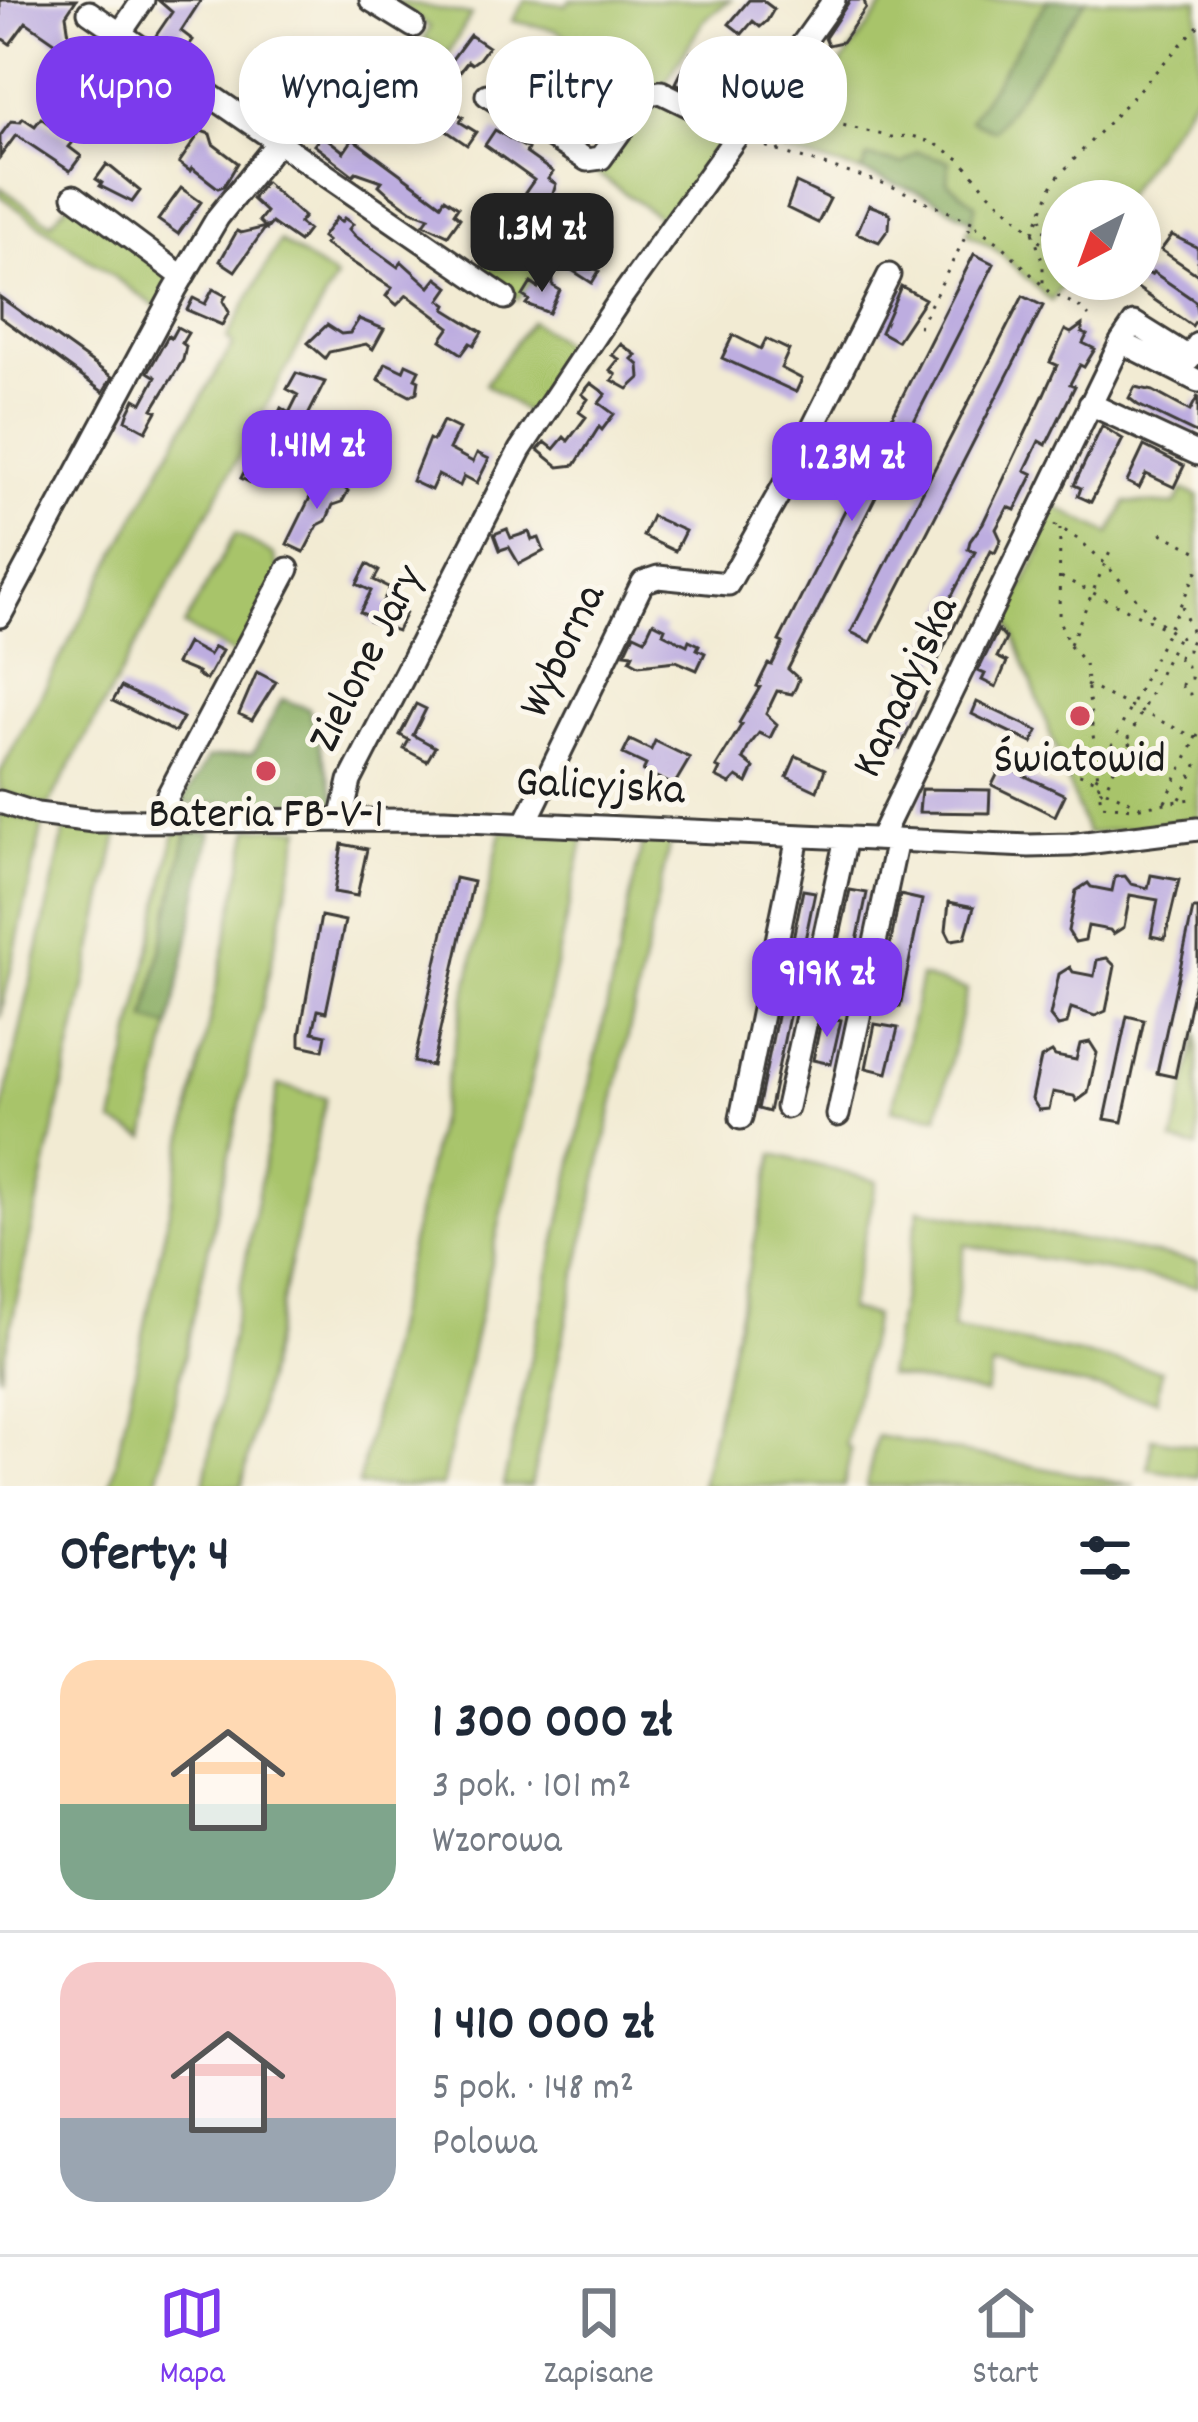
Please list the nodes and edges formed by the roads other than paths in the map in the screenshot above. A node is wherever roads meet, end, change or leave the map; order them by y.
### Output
1 (143, 0) edge
2 (371, 0) edge
3 (834, 0) edge
4 (88, 12) dead end
5 (413, 26) dead end
6 (122, 32) junction
7 (808, 36) edge
8 (239, 114) edge
9 (276, 144) edge
10 (281, 144) edge
11 (563, 144) edge
12 (611, 144) edge
13 (729, 144) edge
14 (74, 196) dead end
15 (889, 274) dead end
16 (182, 277) junction
17 (505, 298) dead end
18 (1121, 342) junction
19 (1198, 344) edge
20 (1198, 381) edge
21 (1090, 404) junction
22 (1198, 454) edge
23 (288, 569) dead end
24 (0, 616) edge
25 (0, 802) edge
26 (341, 820) junction
27 (169, 821) junction
28 (525, 824) junction
29 (1198, 829) edge
30 (798, 837) junction
31 (846, 838) junction
32 (888, 840) junction
33 (787, 1107) dead end
34 (838, 1115) dead end
35 (742, 1118) dead end

1 - 6 street
2 - 5 street
3 - 7 street, Zielone Jary
4 - 6 street
6 - 8 street
9 - 16 street
10 - 17 street
11 - 12 street
13 - 26 street, Zielone Jary
14 - 16 street
15 - 28 street, Wyborna
16 - 24 street
18 - 19 street
18 - 20 street
18 - 21 street, Kanadyjska
21 - 22 street
21 - 32 street, Kanadyjska
23 - 27 street
25 - 27 street, Galicyjska
26 - 27 street, Galicyjska
26 - 28 street, Galicyjska
28 - 30 street, Galicyjska
29 - 32 street, Galicyjska
30 - 31 street, Galicyjska
30 - 35 street
31 - 32 street, Galicyjska
31 - 33 street
32 - 34 street, Kanadyjska

